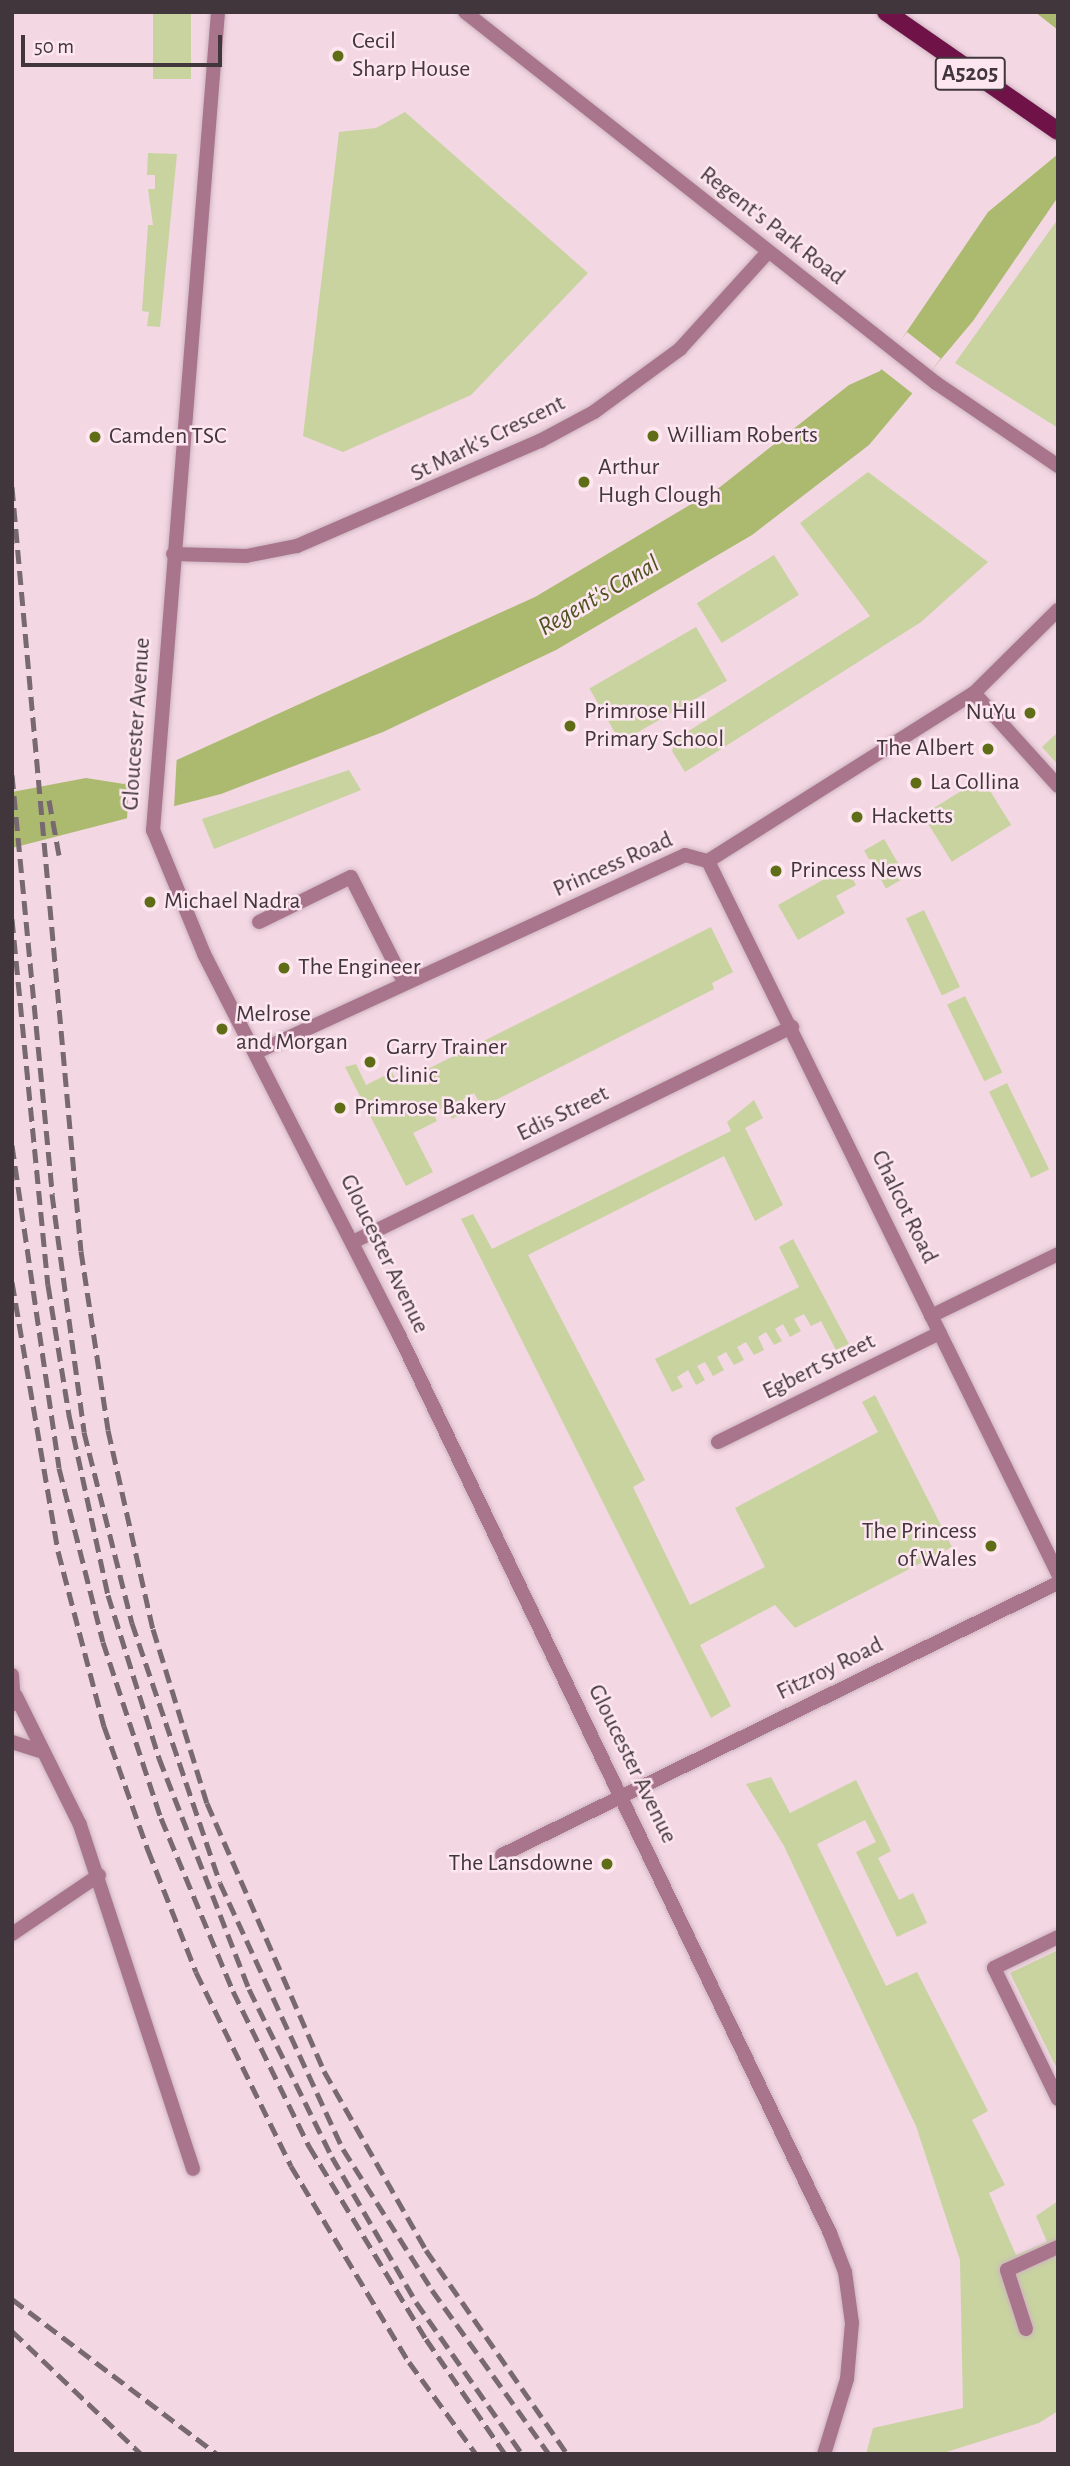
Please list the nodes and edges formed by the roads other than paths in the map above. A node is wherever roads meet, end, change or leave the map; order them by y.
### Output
1 (218, 12) edge
2 (465, 12) edge
3 (886, 12) edge
4 (1058, 131) edge
5 (768, 252) junction
6 (1058, 466) edge
7 (173, 554) junction
8 (1058, 610) edge
9 (974, 693) junction
10 (1058, 786) edge
11 (708, 861) junction
12 (259, 922) dead end
13 (404, 982) junction
14 (792, 1027) junction
15 (257, 1052) junction
16 (354, 1242) junction
17 (1058, 1254) edge
18 (931, 1316) junction
19 (940, 1333) junction
20 (718, 1442) dead end
21 (1058, 1574) edge
22 (1058, 1583) edge
23 (12, 1675) edge
24 (14, 1702) edge
25 (12, 1742) edge
26 (39, 1751) junction
27 (623, 1797) junction
28 (502, 1855) dead end
29 (99, 1875) junction
30 (12, 1934) edge
31 (1058, 1937) edge
32 (1058, 2099) edge
33 (193, 2169) dead end
34 (1058, 2247) edge
35 (1026, 2329) dead end
36 (824, 2454) edge

1 - 7 street, Gloucester Avenue
2 - 5 street, Regent's Park Road
3 - 4 main road, A5205
5 - 6 street, Regent's Park Road
5 - 7 street, St Mark's Crescent
7 - 15 street, Gloucester Avenue
8 - 9 street, Princess Road
9 - 10 street
9 - 11 street, Princess Road
11 - 13 street, Princess Road
11 - 14 street, Chalcot Road
12 - 13 street
13 - 15 street, Princess Road
14 - 16 street, Edis Street
14 - 18 street, Chalcot Road
15 - 16 street, Gloucester Avenue
16 - 27 street, Gloucester Avenue
17 - 18 street
18 - 19 street, Chalcot Road
19 - 20 street, Egbert Street
19 - 21 street, Chalcot Road
22 - 27 street, Fitzroy Road
23 - 24 street
24 - 26 street
25 - 26 street
26 - 29 street
27 - 28 street, Fitzroy Road
27 - 36 street, Gloucester Avenue
29 - 30 street
29 - 33 street
31 - 32 street
34 - 35 street

